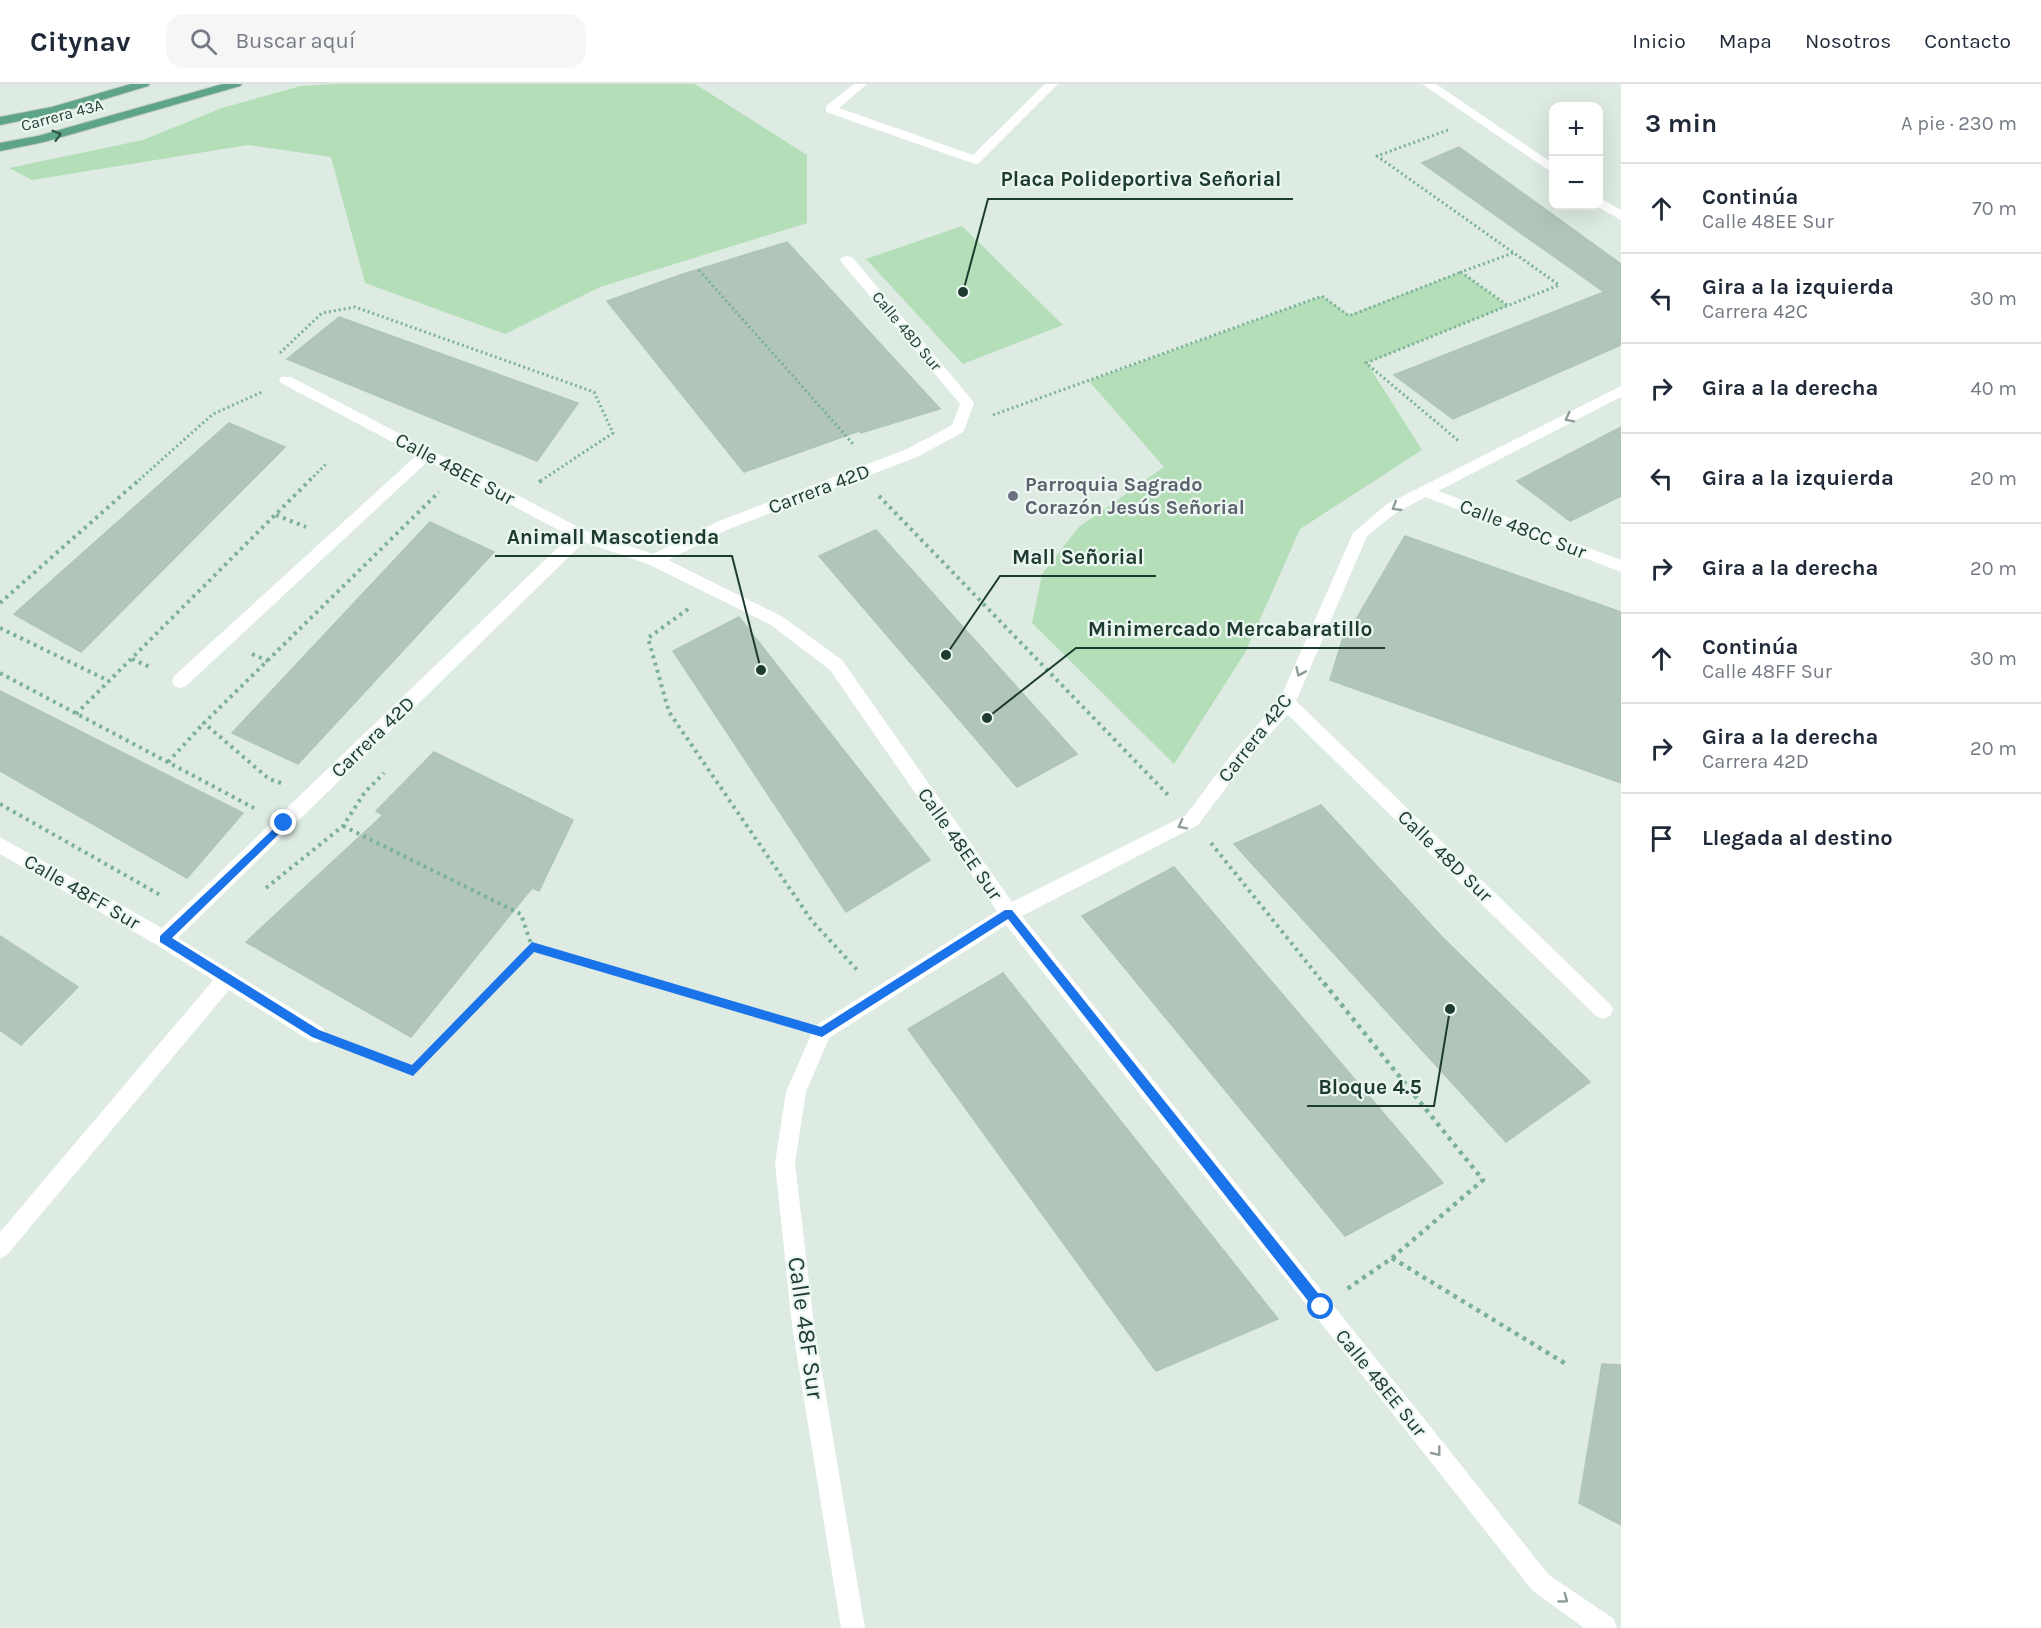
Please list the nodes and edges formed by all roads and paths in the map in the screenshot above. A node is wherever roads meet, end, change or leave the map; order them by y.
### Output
1 (144, 84) edge
2 (236, 84) edge
3 (861, 84) edge
4 (1052, 84) edge
5 (1428, 84) edge
6 (1477, 119) junction
7 (0, 121) edge
8 (0, 147) edge
9 (1549, 167) edge
10 (1603, 204) edge
11 (1621, 216) edge
12 (1513, 253) junction
13 (847, 260) dead end
14 (699, 270) dead end
15 (1461, 272) junction
16 (1508, 306) junction
17 (286, 380) junction
18 (1621, 391) edge
19 (958, 428) junction
20 (427, 454) junction
21 (1483, 461) junction
22 (326, 464) dead end
23 (874, 468) junction
24 (460, 471) junction
25 (857, 474) junction
26 (1425, 491) junction
27 (512, 499) junction
28 (581, 535) junction
29 (654, 560) junction
30 (1621, 566) edge
31 (0, 603) edge
32 (690, 608) dead end
33 (0, 628) edge
34 (0, 673) edge
35 (109, 681) junction
36 (180, 681) dead end
37 (1287, 703) junction
38 (76, 714) junction
39 (204, 723) junction
40 (168, 762) junction
41 (390, 767) dead end
42 (269, 778) dead end
43 (0, 804) edge
44 (1192, 820) junction
45 (284, 823) junction
46 (343, 826) junction
47 (0, 845) edge
48 (260, 893) dead end
49 (191, 913) junction
50 (1009, 913) junction
51 (164, 939) junction
52 (532, 947) junction
53 (227, 978) junction
54 (881, 995) junction
55 (1603, 1010) dead end
56 (822, 1032) junction
57 (316, 1034) joint
58 (0, 1248) edge
59 (1392, 1258) junction
60 (1321, 1307) junction
61 (1566, 1364) dead end
62 (854, 1628) edge
63 (1605, 1628) edge

1 - 7 main road, Carrera 43A
8 -> 2 main road, Carrera 43A
3 - 4 street
5 - 6 street
6 - 9 street
6 - 12 path
10 - 11 street
12 - 15 path
12 - 16 path
13 - 19 street, Calle 48D Sur
14 - 23 path
15 - 16 path
15 - 19 path
16 - 21 path
17 - 20 street, Calle 48EE Sur
17 - 27 path
17 - 31 path
18 -> 21 street, Carrera 42C
19 - 23 street, Carrera 42D
20 - 24 street, Calle 48EE Sur
20 - 36 street
21 - 26 street, Carrera 42C
22 - 35 path
23 - 25 street, Carrera 42D
24 - 27 street, Calle 48EE Sur
24 - 39 path
25 - 29 street, Carrera 42D
25 - 44 path
26 - 30 street, Calle 48CC Sur
26 -> 37 street, Carrera 42C
27 - 28 street, Calle 48EE Sur
28 - 29 street, Calle 48EE Sur
28 - 45 street, Carrera 42D
29 - 50 street, Calle 48EE Sur
32 - 54 path
33 - 35 path
34 - 38 path
35 - 38 path
37 - 44 street, Carrera 42C
37 - 55 street, Calle 48D Sur
38 - 40 path
39 - 40 path
39 - 42 path
40 - 45 path
41 - 46 path
43 - 49 path
44 -> 50 street, Carrera 42C
44 - 59 path
45 - 49 street, Carrera 42D
46 - 48 path
46 - 52 path
47 - 51 street, Calle 48FF Sur
49 - 51 street, Carrera 42D
50 - 54 street, Carrera 42C
50 - 60 street, Calle 48EE Sur
51 - 53 street, Calle 48FF Sur
52 - 56 path
52 - 57 path
53 - 57 street, Calle 48FF Sur
53 - 58 street
54 - 56 street, Carrera 42C
56 - 62 street, Calle 48F Sur
59 - 60 path
59 - 61 path
60 -> 63 street, Calle 48EE Sur

